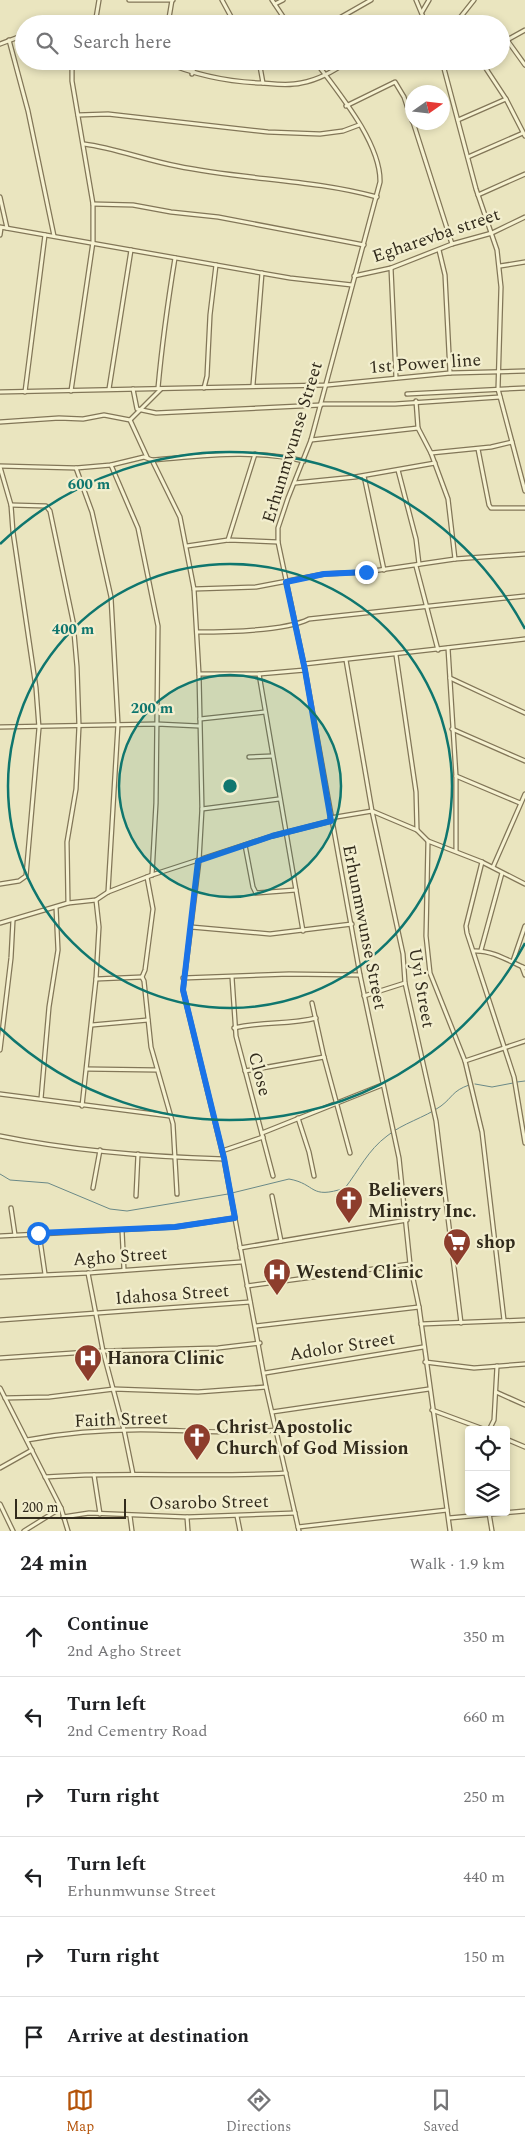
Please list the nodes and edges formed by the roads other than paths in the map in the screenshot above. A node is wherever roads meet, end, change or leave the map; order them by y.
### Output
1 (99, 0) edge
2 (129, 0) edge
3 (172, 0) edge
4 (222, 0) edge
5 (272, 0) edge
6 (283, 0) edge
7 (371, 0) edge
8 (416, 0) edge
9 (429, 0) edge
10 (474, 0) edge
11 (275, 4) junction
12 (421, 12) junction
13 (96, 15) edge
14 (170, 15) edge
15 (230, 15) edge
16 (282, 15) edge
17 (345, 15) edge
18 (422, 15) edge
19 (461, 15) edge
20 (525, 30) edge
21 (15, 38) edge
22 (510, 38) edge
23 (9, 40) junction
24 (0, 44) edge
25 (510, 44) edge
26 (15, 62) edge
27 (525, 64) edge
28 (17, 70) edge
29 (72, 70) edge
30 (183, 70) edge
31 (193, 70) edge
32 (261, 70) edge
33 (322, 70) edge
34 (334, 70) edge
35 (444, 70) edge
36 (488, 70) edge
37 (192, 74) junction
38 (326, 75) junction
39 (263, 84) junction
40 (506, 99) junction
41 (405, 100) edge
42 (346, 106) junction
43 (78, 115) junction
44 (458, 120) junction
45 (359, 125) junction
46 (416, 130) edge
47 (524, 135) edge
48 (84, 144) junction
49 (468, 157) junction
50 (525, 174) edge
51 (478, 195) junction
52 (0, 197) edge
53 (377, 197) junction
54 (93, 204) junction
55 (525, 217) edge
56 (0, 228) edge
57 (7, 229) junction
58 (492, 233) junction
59 (0, 235) edge
60 (45, 235) junction
61 (54, 236) junction
62 (94, 242) junction
63 (452, 244) junction
64 (364, 245) junction
65 (131, 250) junction
66 (439, 250) junction
67 (175, 258) junction
68 (525, 262) edge
69 (216, 265) junction
70 (500, 266) junction
71 (391, 268) junction
72 (262, 273) junction
73 (354, 276) junction
74 (352, 285) junction
75 (525, 371) edge
76 (498, 372) junction
77 (450, 373) junction
78 (396, 378) junction
79 (253, 385) junction
80 (327, 385) junction
81 (160, 388) junction
82 (204, 388) junction
83 (525, 388) edge
84 (109, 389) junction
85 (132, 389) junction
86 (498, 389) junction
87 (71, 390) junction
88 (0, 392) edge
89 (25, 392) junction
90 (407, 394) dead end
91 (500, 397) junction
92 (416, 401) junction
93 (321, 405) junction
94 (139, 410) junction
95 (130, 420) junction
96 (0, 422) edge
97 (418, 428) junction
98 (311, 440) junction
99 (512, 442) junction
100 (478, 449) junction
101 (431, 452) junction
102 (255, 454) junction
103 (147, 457) junction
104 (152, 460) junction
105 (304, 461) junction
106 (435, 463) junction
107 (111, 465) junction
108 (0, 466) edge
109 (76, 468) junction
110 (398, 470) junction
111 (364, 476) junction
112 (295, 483) junction
113 (525, 491) edge
114 (11, 506) junction
115 (525, 508) edge
116 (228, 540) junction
117 (278, 542) junction
118 (187, 546) junction
119 (525, 554) edge
120 (455, 559) junction
121 (418, 565) junction
122 (384, 570) junction
123 (286, 582) junction
124 (194, 589) junction
125 (525, 596) edge
126 (427, 607) junction
127 (296, 625) junction
128 (196, 632) junction
129 (525, 638) edge
130 (448, 648) junction
131 (438, 650) junction
132 (396, 655) junction
133 (346, 660) junction
134 (304, 664) junction
135 (305, 670) junction
136 (199, 674) junction
137 (259, 674) junction
138 (450, 678) junction
139 (265, 712) junction
140 (525, 714) edge
141 (200, 719) junction
142 (118, 724) junction
143 (157, 724) junction
144 (79, 726) junction
145 (199, 726) junction
146 (0, 727) edge
147 (39, 728) junction
148 (452, 729) junction
149 (272, 756) junction
150 (249, 757) dead end
151 (525, 761) edge
152 (456, 776) junction
153 (525, 794) edge
154 (279, 799) junction
155 (520, 803) junction
156 (202, 809) junction
157 (372, 811) junction
158 (331, 820) junction
159 (418, 830) junction
160 (285, 833) junction
161 (428, 841) junction
162 (245, 845) junction
163 (456, 851) junction
164 (198, 861) junction
165 (482, 862) junction
166 (493, 867) junction
167 (502, 872) junction
168 (152, 875) junction
169 (147, 877) junction
170 (0, 884) edge
171 (525, 884) edge
172 (296, 890) junction
173 (108, 892) junction
174 (96, 900) junction
175 (68, 903) junction
176 (56, 907) junction
177 (13, 920) junction
178 (0, 923) edge
179 (352, 924) junction
180 (525, 926) edge
181 (191, 927) junction
182 (303, 931) junction
183 (481, 950) junction
184 (474, 951) junction
185 (513, 961) junction
186 (524, 968) edge
187 (360, 975) junction
188 (525, 975) edge
189 (142, 977) junction
190 (232, 977) junction
191 (183, 978) junction
192 (96, 980) junction
193 (405, 983) junction
194 (364, 996) junction
195 (312, 1003) dead end
196 (316, 1018) junction
197 (148, 1020) junction
198 (92, 1025) junction
199 (234, 1028) junction
200 (525, 1041) edge
201 (505, 1046) junction
202 (0, 1050) edge
203 (324, 1057) junction
204 (465, 1061) junction
205 (87, 1069) junction
206 (156, 1070) junction
207 (245, 1070) junction
208 (383, 1085) junction
209 (0, 1094) edge
210 (41, 1098) junction
211 (337, 1102) junction
212 (82, 1106) junction
213 (170, 1116) junction
214 (298, 1118) junction
215 (262, 1132) junction
216 (0, 1136) edge
217 (263, 1137) junction
218 (525, 1143) edge
219 (100, 1150) junction
220 (222, 1151) junction
221 (350, 1153) dead end
222 (138, 1154) junction
223 (177, 1158) junction
224 (224, 1158) junction
225 (273, 1176) dead end
226 (314, 1176) dead end
227 (93, 1188) dead end
228 (177, 1194) dead end
229 (136, 1196) dead end
230 (272, 1196) dead end
231 (11, 1208) dead end
232 (235, 1218) junction
233 (407, 1220) junction
234 (122, 1230) junction
235 (38, 1233) junction
236 (15, 1235) junction
237 (0, 1236) edge
238 (281, 1241) junction
239 (240, 1248) junction
240 (241, 1262) junction
241 (410, 1264) junction
242 (124, 1270) junction
243 (45, 1274) junction
244 (88, 1274) junction
245 (0, 1278) edge
246 (247, 1286) junction
247 (250, 1302) junction
248 (419, 1307) junction
249 (96, 1313) junction
250 (0, 1320) edge
251 (504, 1320) junction
252 (525, 1320) edge
253 (461, 1323) junction
254 (420, 1324) junction
255 (256, 1326) junction
256 (260, 1343) junction
257 (423, 1347) junction
258 (103, 1351) junction
259 (0, 1358) edge
260 (425, 1362) junction
261 (525, 1364) edge
262 (497, 1366) junction
263 (265, 1372) junction
264 (266, 1387) junction
265 (0, 1388) edge
266 (114, 1389) junction
267 (429, 1389) junction
268 (496, 1392) junction
269 (4, 1398) junction
270 (525, 1405) edge
271 (432, 1410) junction
272 (272, 1412) junction
273 (477, 1426) edge
274 (490, 1426) edge
275 (124, 1430) junction
276 (276, 1430) junction
277 (27, 1440) junction
278 (510, 1441) edge
279 (525, 1447) edge
280 (32, 1450) junction
281 (0, 1468) edge
282 (286, 1473) junction
283 (133, 1474) junction
284 (94, 1475) junction
285 (45, 1477) junction
286 (0, 1504) edge
287 (61, 1508) junction
288 (447, 1510) junction
289 (525, 1511) edge
290 (510, 1512) edge
291 (100, 1514) junction
292 (295, 1514) junction
293 (130, 1516) junction
294 (237, 1516) junction
295 (465, 1516) edge
296 (490, 1516) edge
297 (63, 1517) junction
298 (186, 1518) junction
299 (449, 1518) junction
300 (298, 1529) edge
301 (13, 1531) edge
302 (24, 1531) edge
303 (68, 1531) edge
304 (132, 1531) edge
305 (188, 1531) edge
306 (240, 1531) edge
307 (450, 1531) edge
308 (492, 1531) edge

1 - 13 street
2 - 3 street
3 - 14 street
4 - 15 street
5 - 11 street
6 - 11 street
7 - 17 street
8 - 12 street
9 - 12 street
10 - 19 street
11 - 16 street
12 - 18 street
20 - 22 street
21 - 23 street
23 - 24 street
23 - 26 street
25 - 27 street
28 - 61 street
29 - 43 street
30 - 37 street
31 - 37 street
32 - 39 street
33 - 38 street, Erhunmwunse Street
34 - 38 street
35 - 44 street
36 - 40 street
37 - 39 street
38 - 39 street
38 - 42 street, Erhunmwunse Street
40 - 44 street
40 - 47 street
41 - 42 street
42 - 45 street, Erhunmwunse Street
43 - 45 street
43 - 48 street
44 - 49 street
45 - 53 street, Erhunmwunse Street
46 - 63 street
47 - 49 street
48 - 53 street
48 - 54 street
49 - 51 street
50 - 51 street
51 - 58 street
52 - 57 street
53 - 64 street, Erhunmwunse Street
54 - 62 street
54 - 64 street
55 - 58 street, Egharevba street
56 - 57 street
56 - 59 street
57 - 60 street
58 - 63 street, Egharevba street
58 - 70 street
60 - 61 street
60 - 89 street
61 - 62 street
62 - 65 street
62 - 87 street
63 - 66 street, Egharevba street
64 - 73 street, Erhunmwunse Street
65 - 67 street
65 - 84 street
66 - 71 street, Egharevba street
66 - 77 street
67 - 69 street
67 - 81 street
68 - 70 street
69 - 72 street
69 - 82 street
70 - 76 street
71 - 73 street, Egharevba street
71 - 78 street
72 - 74 street
72 - 79 street
73 - 74 street, Erhunmwunse Street
74 - 80 street, Erhunmwunse Street
75 - 76 street, 1st Power line
76 - 77 street, 1st Power line
76 - 86 street
77 - 78 street, 1st Power line
78 - 80 street, 1st Power line
79 - 80 street, 1st Power line
79 - 82 street, 1st Power line
80 - 93 street, Erhunmwunse Street
81 - 82 street, 1st Power line
81 - 85 street, 1st Power line
81 - 94 street
83 - 86 street
84 - 85 street, 1st Power line
84 - 87 street, 1st Power line
85 - 94 street
86 - 90 street
86 - 91 street
87 - 89 street, 1st Power line
88 - 89 street, 1st Power line
91 - 92 street
91 - 99 street
92 - 93 street
92 - 97 street
93 - 94 street
93 - 98 street, Erhunmwunse Street
94 - 95 street
95 - 96 street
95 - 103 street
97 - 98 street
97 - 101 street
98 - 105 street, Erhunmwunse Street
99 - 100 street
99 - 113 street
100 - 101 street
100 - 115 street
101 - 106 street
102 - 104 street
102 - 105 street
102 - 116 street
103 - 104 street
103 - 107 street
104 - 118 street
105 - 112 street, Erhunmwunse Street
106 - 110 street
106 - 120 street
107 - 109 street
107 - 143 street
108 - 109 street
108 - 114 street
109 - 142 street
110 - 111 street
110 - 121 street
111 - 112 street
111 - 122 street
112 - 117 street, Erhunmwunse Street
114 - 144 street
114 - 147 street
116 - 117 street
116 - 118 street
117 - 123 street, Erhunmwunse Street
118 - 124 street
119 - 120 street
120 - 121 street
121 - 122 street
121 - 126 street
122 - 123 street
123 - 124 street
123 - 127 street, Erhunmwunse Street
124 - 128 street
125 - 126 street
126 - 127 street
126 - 131 street
127 - 128 street
127 - 134 street, Erhunmwunse Street
128 - 136 street
129 - 130 street
130 - 131 street
130 - 138 street
131 - 132 street
132 - 133 street
132 - 159 street
133 - 134 street
133 - 157 street, Uyi Street
134 - 135 street, Erhunmwunse Street
135 - 137 street
135 - 158 street, Erhunmwunse Street
136 - 137 street
136 - 141 street
137 - 139 street
138 - 140 street
138 - 148 street
139 - 141 street
139 - 149 street
141 - 145 street
142 - 143 street
142 - 144 street
142 - 173 street
143 - 145 street
143 - 168 street
144 - 147 street
144 - 175 street
145 - 156 street
146 - 147 street
147 - 170 street
148 - 151 street
148 - 152 street
149 - 150 street
149 - 154 street
152 - 155 street
152 - 163 street
153 - 155 street
154 - 156 street
154 - 160 street
155 - 166 street
156 - 164 street
157 - 158 street
157 - 159 street
157 - 193 street, Uyi Street
158 - 160 street
158 - 179 street, Erhunmwunse Street
159 - 161 street
160 - 162 street
160 - 172 street
161 - 163 street
161 - 204 street
162 - 164 street
162 - 172 street
163 - 165 street
164 - 168 street
164 - 181 street
165 - 166 street
165 - 184 street
166 - 167 street
167 - 171 street
167 - 183 street
168 - 169 street
169 - 173 street
169 - 189 street
172 - 182 street
173 - 174 street
174 - 175 street
174 - 192 street
175 - 176 street
176 - 177 street
176 - 210 street
177 - 178 street
177 - 202 street
179 - 182 street
179 - 187 street, Erhunmwunse Street
180 - 185 street
181 - 182 street
181 - 191 street
183 - 184 street
183 - 185 street
184 - 201 street
185 - 186 street
186 - 188 street
187 - 190 street
187 - 194 street, Erhunmwunse Street
189 - 192 street
189 - 197 street
190 - 191 street
190 - 199 street, Close
191 - 220 street
192 - 198 street
193 - 194 street
193 - 253 street, Uyi Street
194 - 208 street, Erhunmwunse Street
195 - 196 street
196 - 199 street
196 - 203 street
197 - 198 street
197 - 206 street
198 - 205 street
199 - 207 street, Close
200 - 201 street
201 - 204 street
201 - 218 street
203 - 207 street
203 - 211 street
204 - 251 street
205 - 206 street
205 - 212 street
206 - 213 street
207 - 215 street, Close
208 - 211 street
208 - 233 street, Erhunmwunse Street
209 - 210 street
210 - 212 street
211 - 214 street
211 - 221 street
212 - 213 street
213 - 223 street
214 - 215 street
214 - 226 street
215 - 217 street, Close
216 - 219 street
217 - 220 street
217 - 225 street, Close
219 - 222 street
219 - 227 street
220 - 224 street
222 - 223 street
222 - 229 street
223 - 224 street
223 - 228 street
224 - 232 street
230 - 238 street
231 - 236 street
232 - 234 street
232 - 239 street
233 - 238 street
233 - 241 street, Erhunmwunse Street
234 - 235 street
234 - 242 street
235 - 236 street
235 - 243 street
236 - 237 street
238 - 239 street
239 - 240 street
240 - 242 street, Agho Street
240 - 246 street
241 - 246 street
241 - 248 street, Erhunmwunse Street
242 - 244 street, Agho Street
243 - 244 street, Agho Street
243 - 245 street, Agho Street
244 - 249 street
246 - 247 street
247 - 249 street, Idahosa Street
247 - 255 street
248 - 254 street, Erhunmwunse Street
248 - 255 street
249 - 250 street, Idahosa Street
249 - 258 street
251 - 252 street
251 - 253 street
253 - 254 street
254 - 257 street, Erhunmwunse Street
255 - 256 street
256 - 258 street
256 - 263 street
257 - 260 street, Erhunmwunse Street
257 - 263 street, Adolor Street
258 - 259 street
258 - 266 street
260 - 262 street
260 - 267 street, Erhunmwunse Street
261 - 262 street
262 - 268 street
263 - 264 street
264 - 266 street
264 - 272 street
265 - 269 street
266 - 269 street
266 - 275 street
267 - 271 street, Erhunmwunse Street
267 - 272 street
268 - 270 street
268 - 274 street
269 - 277 street
271 - 273 street
271 - 288 street, Erhunmwunse Street
272 - 276 street
275 - 276 street, Faith Street
275 - 277 street, Faith Street
275 - 283 street
276 - 282 street
277 - 280 street
278 - 279 street
280 - 281 street
280 - 285 street
282 - 283 street
282 - 292 street
283 - 284 street
284 - 285 street
284 - 291 street
285 - 287 street
286 - 301 street
287 - 297 street
287 - 302 street
288 - 299 street, Erhunmwunse Street
288 - 300 street
289 - 290 street
291 - 293 street, Osarobo Street
291 - 297 street, Osarobo Street
292 - 294 street, Osarobo Street
292 - 300 street
293 - 298 street, Osarobo Street
293 - 304 street
294 - 298 street, Osarobo Street
294 - 306 street
295 - 299 street
296 - 308 street
297 - 303 street
298 - 305 street
299 - 307 street, Erhunmwunse Street

